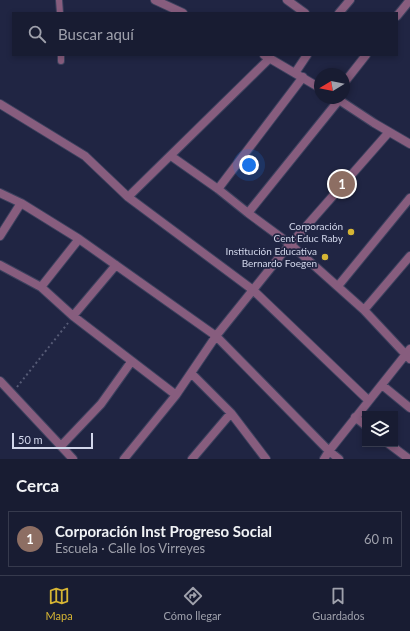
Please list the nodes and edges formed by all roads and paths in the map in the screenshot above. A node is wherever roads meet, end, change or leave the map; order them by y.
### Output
1 (59, 0) edge
2 (155, 0) edge
3 (288, 0) edge
4 (350, 0) edge
5 (410, 0) edge
6 (60, 12) edge
7 (180, 12) edge
8 (304, 12) edge
9 (340, 12) edge
10 (398, 15) edge
11 (306, 56) edge
12 (365, 56) edge
13 (267, 57) edge
14 (295, 73) junction
15 (350, 75) edge
16 (303, 77) junction
17 (314, 84) edge
18 (0, 104) edge
19 (333, 104) edge
20 (345, 104) edge
21 (389, 132) junction
22 (410, 144) edge
23 (171, 156) junction
24 (218, 189) junction
25 (0, 193) edge
26 (128, 197) junction
27 (410, 198) edge
28 (21, 203) junction
29 (248, 213) junction
30 (0, 236) edge
31 (79, 239) junction
32 (290, 244) junction
33 (410, 256) edge
34 (0, 265) edge
35 (116, 265) junction
36 (41, 286) junction
37 (338, 286) junction
38 (253, 290) junction
39 (364, 310) junction
40 (73, 316) junction
41 (216, 336) junction
42 (408, 355) edge
43 (132, 362) junction
44 (191, 373) junction
45 (0, 381) edge
46 (382, 385) junction
47 (12, 393) junction
48 (176, 395) junction
49 (368, 400) junction
50 (410, 408) edge
51 (231, 413) junction
52 (355, 417) junction
53 (362, 423) edge
54 (61, 446) junction
55 (393, 447) edge
56 (329, 450) junction
57 (73, 459) edge
58 (124, 459) edge
59 (192, 459) edge
60 (266, 459) edge
61 (324, 459) edge
62 (339, 459) edge
63 (409, 459) edge

1 - 6 lane
2 - 7 street
3 - 8 street
4 - 9 street
5 - 10 street
11 - 14 street
12 - 15 street
13 - 14 street
13 - 23 street
14 - 16 street
16 - 17 street
16 - 24 street
18 - 26 street
19 - 29 street
20 - 21 street
21 - 22 street
21 - 32 street
23 - 24 street
23 - 26 street
24 - 29 street
25 - 28 street
26 - 38 street
27 - 37 street
28 - 30 street
28 - 31 street
29 - 32 street
31 - 35 street
31 - 36 street
32 - 37 street
32 - 38 street
33 - 39 street
34 - 36 street
35 - 40 street
35 - 41 street
36 - 40 street
37 - 39 street
38 - 41 street
38 - 49 street
39 - 42 street
40 - 43 street
40 - 47 path
41 - 44 street
41 - 56 street
42 - 46 street
43 - 48 street
43 - 54 street
44 - 48 street
44 - 51 street
45 - 47 street
46 - 49 street
46 - 50 street
47 - 54 street
48 - 58 street
49 - 52 street
51 - 59 street
51 - 60 street
52 - 53 street
52 - 56 street
54 - 57 street
55 - 63 street
56 - 61 street
56 - 62 street

